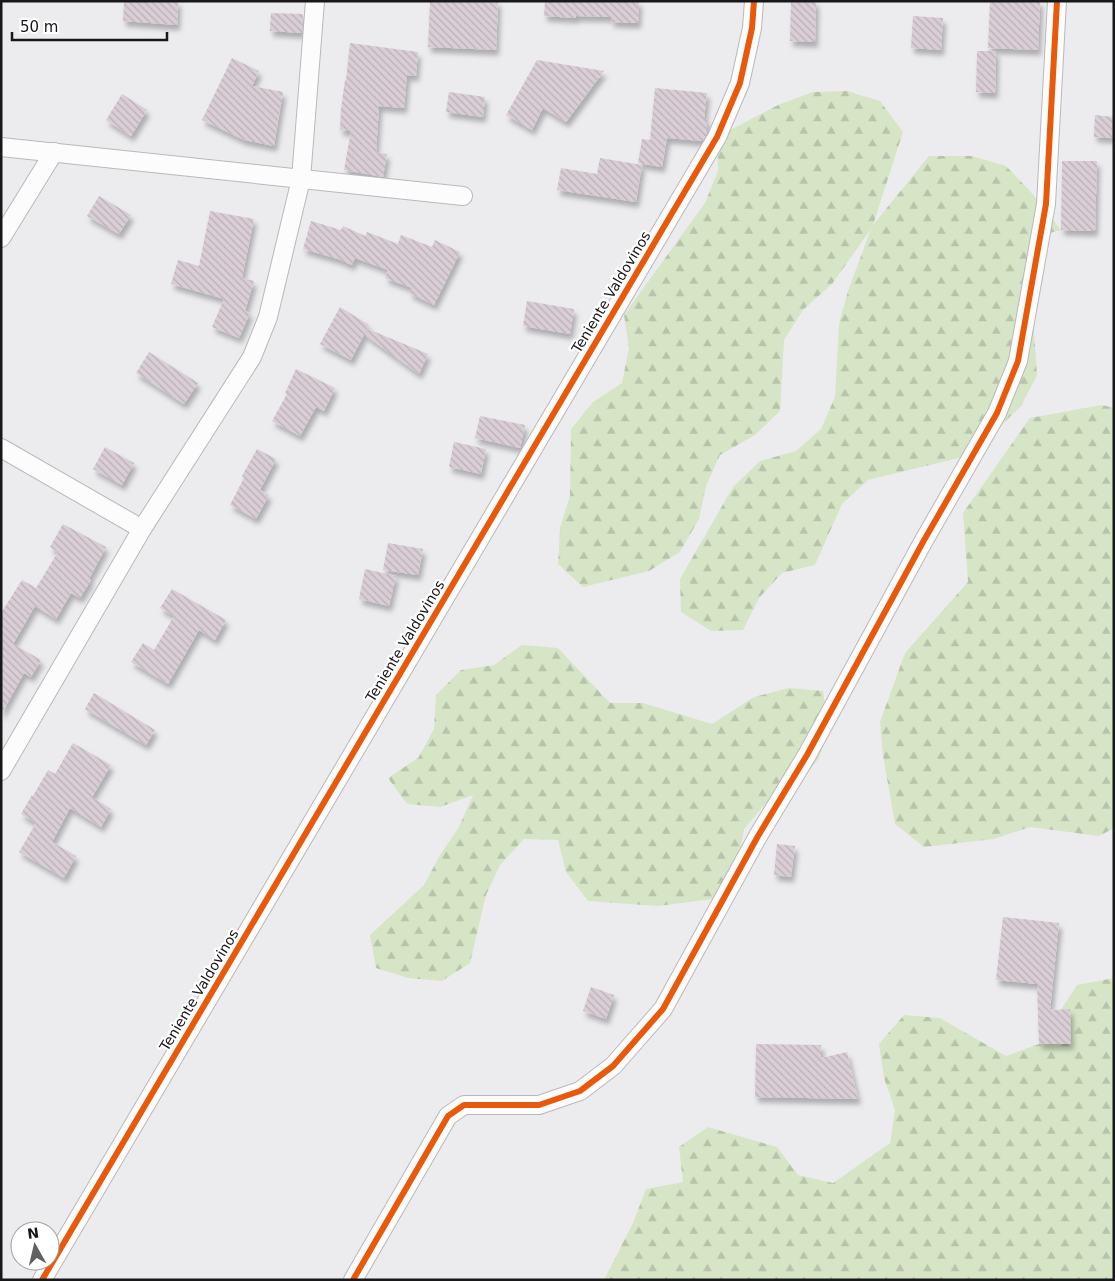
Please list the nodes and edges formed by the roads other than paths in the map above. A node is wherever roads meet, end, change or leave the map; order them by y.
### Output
1 (316, 1) edge
2 (754, 1) edge
3 (1057, 1) edge
4 (1, 147) edge
5 (54, 152) junction
6 (301, 179) junction
7 (463, 196) dead end
8 (1, 238) edge
9 (1, 448) edge
10 (142, 529) junction
11 (1, 771) edge
12 (42, 1280) edge
13 (353, 1280) edge

1 - 6 street
2 - 12 street, Teniente Valdovinos
3 - 13 street
4 - 5 street
5 - 6 street
5 - 8 street
6 - 7 street
6 - 10 street
9 - 10 street
10 - 11 street

